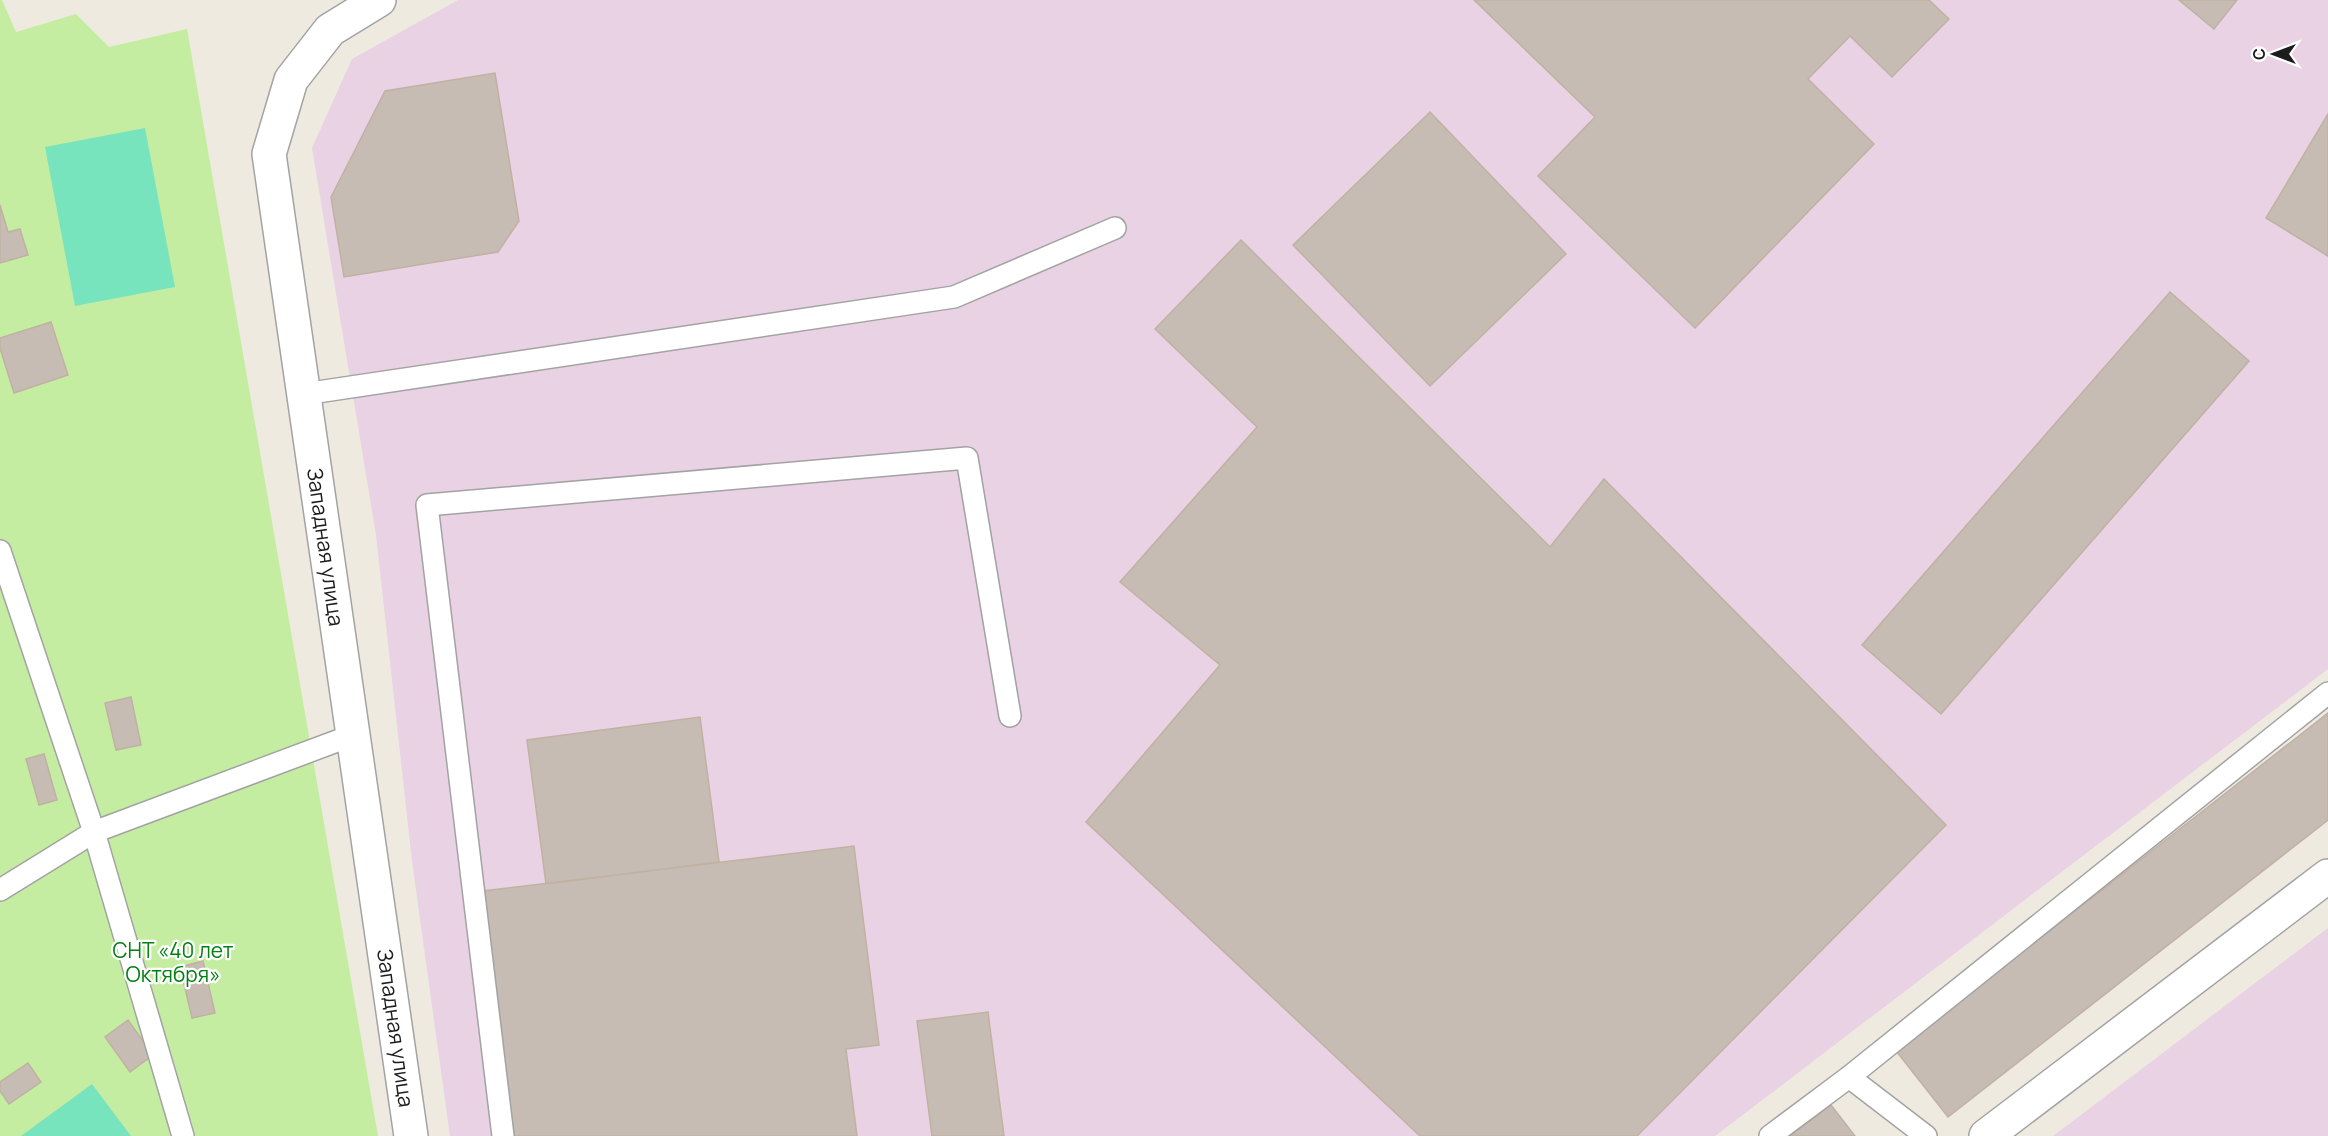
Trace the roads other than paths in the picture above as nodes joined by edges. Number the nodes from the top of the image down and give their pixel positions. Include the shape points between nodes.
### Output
1 (379, 0) edge
2 (1114, 228) dead end
3 (304, 394) junction
4 (0, 551) edge
5 (2328, 693) edge
6 (1010, 717) dead end
7 (353, 735) junction
8 (94, 832) junction
9 (2328, 876) edge
10 (0, 890) edge
11 (1849, 1077) junction
12 (183, 1136) edge
13 (411, 1136) edge
14 (503, 1136) edge
15 (1770, 1136) edge
16 (1926, 1136) edge
17 (1986, 1136) edge

1 - 3 street, Западная улица via 330,30 291,80 269,154
2 - 3 lane via 954,297
3 - 7 street, Западная улица
4 - 8 lane
5 - 11 lane
6 - 14 lane via 967,458 427,505
7 - 8 lane
7 - 13 street, Западная улица
8 - 10 lane
8 - 12 lane
9 - 17 street
11 - 15 lane
11 - 16 lane

